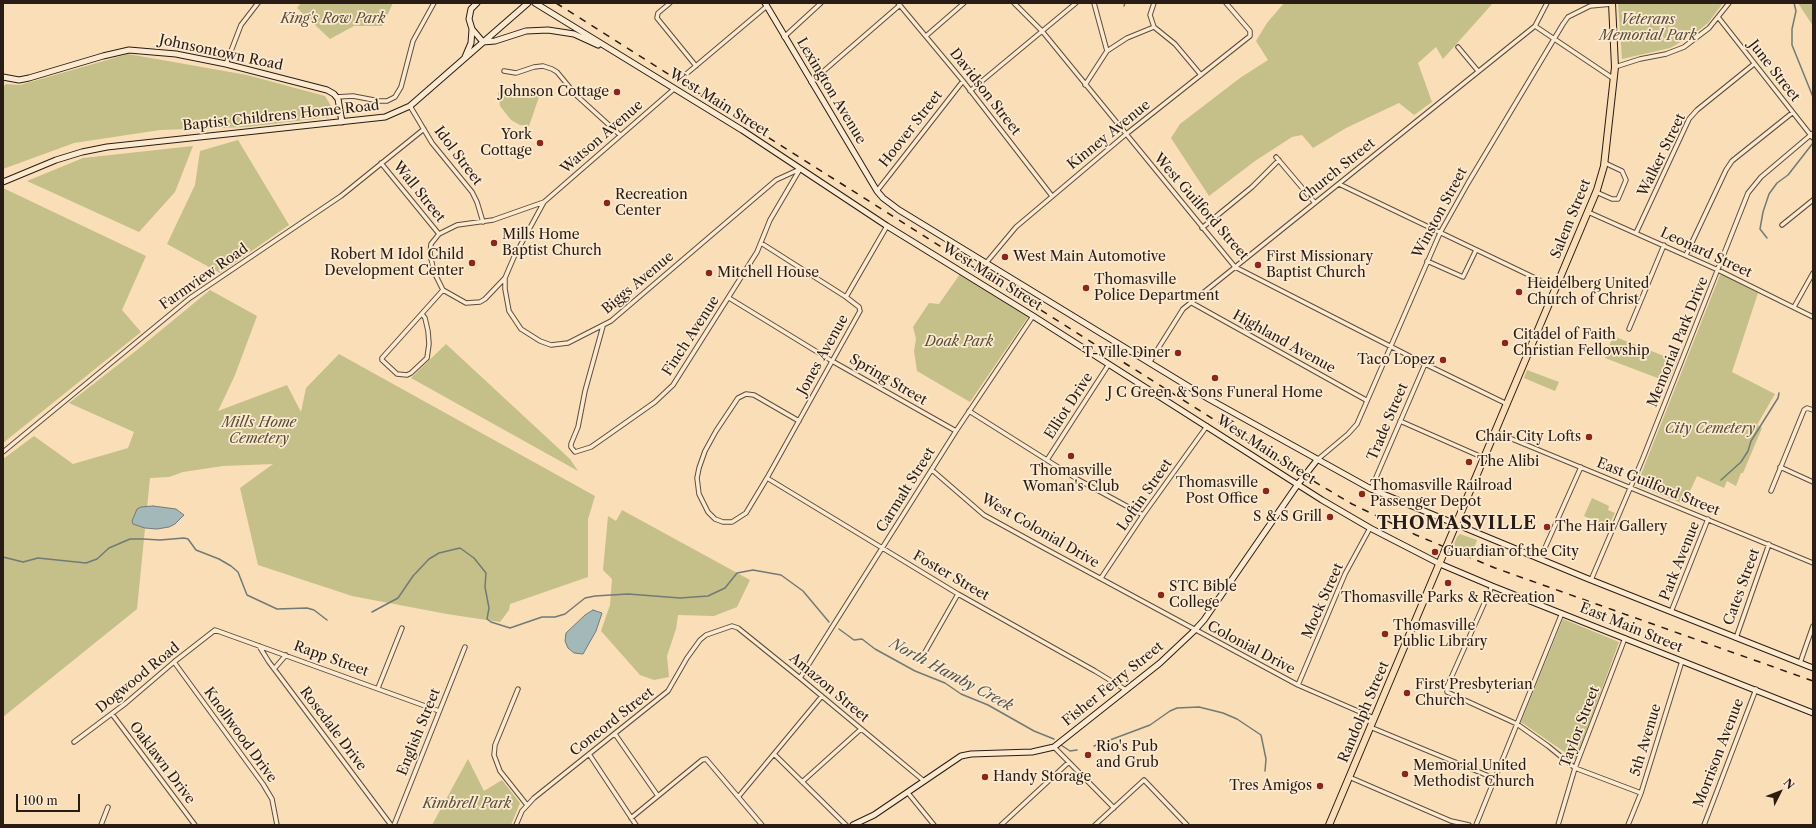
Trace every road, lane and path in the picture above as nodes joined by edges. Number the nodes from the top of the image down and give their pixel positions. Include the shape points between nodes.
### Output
1 (258, 3) edge
2 (434, 3) edge
3 (477, 3) edge
4 (528, 3) edge
5 (535, 3) edge
6 (670, 3) edge
7 (821, 3) edge
8 (964, 3) edge
9 (1014, 3) edge
10 (1076, 3) edge
11 (1094, 3) edge
12 (1154, 3) edge
13 (1226, 3) edge
14 (1547, 3) edge
15 (1612, 3) edge
16 (1729, 3) edge
17 (899, 4) edge
18 (766, 5) edge
19 (1590, 5) edge
20 (1718, 17) junction
21 (1535, 26) junction
22 (1154, 27) junction
23 (472, 29) junction
24 (1042, 31) junction
25 (926, 36) junction
26 (784, 37) junction
27 (1553, 38) junction
28 (483, 42) junction
29 (1458, 47) dead end
30 (1107, 51) junction
31 (464, 59) junction
32 (631, 62) junction
33 (226, 64) junction
34 (1754, 64) junction
35 (696, 66) junction
36 (1615, 67) junction
37 (504, 71) dead end
38 (1478, 71) junction
39 (685, 75) dead end
40 (1201, 76) junction
41 (3, 77) edge
42 (1614, 80) junction
43 (963, 81) junction
44 (811, 82) junction
45 (1085, 85) junction
46 (674, 89) junction
47 (970, 91) junction
48 (336, 97) junction
49 (410, 106) junction
50 (1792, 113) junction
51 (342, 122) junction
52 (424, 129) junction
53 (1125, 134) junction
54 (620, 135) junction
55 (1812, 135) edge
56 (1276, 157) dead end
57 (1279, 160) junction
58 (381, 163) junction
59 (1605, 163) junction
60 (800, 169) junction
61 (3, 182) edge
62 (1339, 184) junction
63 (877, 191) junction
64 (1596, 192) junction
65 (1052, 196) junction
66 (1813, 200) edge
67 (544, 202) junction
68 (1315, 203) junction
69 (1588, 212) junction
70 (483, 222) junction
71 (1782, 225) dead end
72 (887, 226) junction
73 (1202, 228) junction
74 (1440, 233) junction
75 (1636, 233) junction
76 (439, 234) junction
77 (761, 244) junction
78 (1664, 245) junction
79 (1476, 250) junction
80 (1686, 255) junction
81 (1427, 261) junction
82 (986, 263) junction
83 (1235, 267) junction
84 (1718, 270) junction
85 (1813, 272) edge
86 (505, 278) junction
87 (1556, 288) junction
88 (443, 290) junction
89 (846, 297) junction
90 (729, 298) junction
91 (1192, 303) junction
92 (1794, 307) junction
93 (422, 314) junction
94 (1033, 316) junction
95 (1813, 317) edge
96 (603, 326) junction
97 (1629, 329) dead end
98 (1390, 346) junction
99 (832, 361) junction
100 (1149, 363) junction
101 (1109, 364) junction
102 (1425, 364) junction
103 (1366, 400) junction
104 (1508, 404) junction
105 (1813, 410) edge
106 (969, 411) junction
107 (799, 421) junction
108 (1400, 421) junction
109 (1207, 426) junction
110 (956, 431) junction
111 (1495, 432) junction
112 (3, 452) edge
113 (1484, 458) junction
114 (1047, 460) junction
115 (1317, 460) junction
116 (1581, 467) junction
117 (1780, 467) junction
118 (932, 470) junction
119 (766, 478) junction
120 (1813, 482) edge
121 (1298, 484) junction
122 (1630, 488) junction
123 (1371, 489) junction
124 (1771, 491) dead end
125 (1143, 515) junction
126 (1708, 519) junction
127 (1456, 525) junction
128 (1370, 528) junction
129 (1769, 544) junction
130 (883, 549) junction
131 (1540, 559) junction
132 (1813, 562) edge
133 (1440, 564) junction
134 (1101, 578) junction
135 (1591, 580) junction
136 (1492, 586) junction
137 (958, 594) junction
138 (1671, 612) junction
139 (1562, 613) junction
140 (1813, 626) edge
141 (402, 628) dead end
142 (215, 630) joint
143 (1195, 630) junction
144 (715, 632) joint
145 (1625, 638) junction
146 (1736, 638) junction
147 (260, 646) junction
148 (465, 647) dead end
149 (925, 652) dead end
150 (286, 655) junction
151 (1682, 661) junction
152 (174, 662) junction
153 (1800, 663) junction
154 (1813, 668) edge
155 (274, 669) junction
156 (800, 678) junction
157 (1298, 685) junction
158 (378, 688) junction
159 (518, 689) dead end
160 (1756, 689) junction
161 (1126, 690) junction
162 (822, 696) junction
163 (439, 711) junction
164 (1813, 713) edge
165 (112, 714) junction
166 (1374, 718) junction
167 (1517, 724) junction
168 (1370, 727) junction
169 (861, 729) junction
170 (614, 734) junction
171 (74, 742) dead end
172 (1054, 747) junction
173 (589, 754) junction
174 (774, 754) junction
175 (1069, 762) junction
176 (1576, 768) junction
177 (1349, 777) junction
178 (1496, 779) junction
179 (802, 782) junction
180 (924, 782) junction
181 (908, 793) junction
182 (1641, 793) junction
183 (658, 796) junction
184 (739, 796) junction
185 (526, 805) junction
186 (108, 807) dead end
187 (1114, 808) junction
188 (631, 818) junction
189 (101, 825) edge
190 (196, 825) edge
191 (277, 825) edge
192 (392, 825) edge
193 (516, 825) edge
194 (636, 825) edge
195 (762, 825) edge
196 (846, 825) edge
197 (852, 825) edge
198 (934, 825) edge
199 (1001, 825) edge
200 (1095, 825) edge
201 (1187, 825) edge
202 (1329, 825) edge
203 (1468, 825) edge
204 (1476, 825) edge
205 (1558, 825) edge
206 (1628, 825) edge
207 (1704, 825) edge

1 - 33 street via 241,25
2 - 48 street via 412,41 401,87 395,97 379,102 353,96
3 - 23 street via 469,14
4 - 28 street, Baptist Childrens Home Road
5 - 32 street, West Main Street
6 - 35 street via 656,16
7 - 26 street
8 - 25 street
9 - 24 street, West Guilford Street
10 - 24 street
11 - 30 street
12 - 22 street via 1150,15
13 - 40 street, Kinney Avenue via 1250,31 1250,36
14 - 21 street, Church Street
15 - 19 street, Winston Street
15 - 36 main road, Salem Street
16 - 20 street
17 - 25 street, Davidson Street
17 - 44 street
18 - 26 street, Lexington Avenue
18 - 35 street
19 - 27 street, Winston Street via 1568,17
20 - 34 street, June Street
20 - 36 street via 1696,38 1676,51
21 - 27 street
21 - 38 street, Church Street
22 - 30 street via 1127,38
22 - 40 street via 1175,44
23 - 28 street
23 - 31 street via 471,43
24 - 45 street, West Guilford Street
24 - 47 street
25 - 43 street, Davidson Street
26 - 44 street, Lexington Avenue
27 - 42 street
27 - 74 street, Winston Street
28 - 31 street, Baptist Childrens Home Road
28 - 32 street via 495,41 526,31 560,31 589,40
29 - 38 street
30 - 45 street
31 - 49 street, Baptist Childrens Home Road
32 - 46 street, West Main Street
33 - 41 street, Johnsontown Road via 176,54 129,50 29,78 19,80
33 - 48 street, Johnsontown Road via 320,88
34 - 50 street, June Street
34 - 75 street, Walker Street via 1689,119
35 - 39 street
36 - 42 main road, Salem Street
37 - 54 street via 516,73 543,66 552,69
38 - 62 street, Church Street
40 - 53 street, Kinney Avenue
42 - 59 main road, Salem Street
43 - 47 street, Davidson Street
43 - 63 street, Hoover Street
44 - 63 street, Lexington Avenue
45 - 53 street, West Guilford Street
46 - 54 street, Watson Avenue
46 - 60 street, West Main Street
47 - 65 street, Davidson Street
48 - 51 street
49 - 51 street, Baptist Childrens Home Road via 385,117
49 - 52 street, Idol Street
50 - 55 street, June Street
50 - 80 street via 1732,161
51 - 61 street, Baptist Childrens Home Road via 107,147 56,160
52 - 58 street, Farmview Road
52 - 70 street, Idol Street via 432,143 472,192
53 - 65 street, Kinney Avenue
53 - 73 street, West Guilford Street
54 - 67 street, Watson Avenue
55 - 84 street, Memorial Park Drive via 1752,186
56 - 57 street
57 - 68 street
57 - 73 street via 1252,187
58 - 76 street, Wall Street
58 - 112 street, Farmview Road via 341,196 190,298
59 - 64 main road, Salem Street
59 - 64 street via 1622,171 1626,180 1618,199
60 - 72 street, West Main Street
60 - 77 street, Finch Avenue via 770,220
60 - 96 street, Biggs Avenue via 776,180
62 - 68 street, Church Street
62 - 74 street
63 - 82 street, West Main Street via 900,210
64 - 69 main road, Salem Street
65 - 82 street, Kinney Avenue via 1016,227
66 - 71 street
67 - 70 street
67 - 86 street
68 - 83 street, Church Street
69 - 75 street, Leonard Street
69 - 87 main road, Salem Street
70 - 76 street via 458,225
72 - 89 street, Jones Avenue
72 - 94 street, West Main Street
73 - 83 street, West Guilford Street
74 - 79 street
74 - 81 street, Winston Street
75 - 78 street, Leonard Street
76 - 88 street via 431,244 430,254 434,272
77 - 89 street
77 - 90 street, Finch Avenue
78 - 80 street, Leonard Street
78 - 97 street
79 - 81 street via 1463,277
79 - 87 street
80 - 84 street, Leonard Street
81 - 98 street, Winston Street
82 - 100 street, West Main Street
83 - 91 street, Church Street
83 - 98 street, West Guilford Street
84 - 92 street, Leonard Street
84 - 122 street, Memorial Park Drive
85 - 92 street
86 - 88 street via 485,299 473,303 460,300
86 - 96 street, Biggs Avenue via 507,301 514,321 521,329 540,341 560,345
87 - 104 main road, Salem Street
88 - 93 street
89 - 99 street, Jones Avenue via 859,307 860,311
90 - 96 street, Finch Avenue via 673,385 655,402 591,446 575,452 571,447
90 - 99 street, Spring Street
91 - 100 street, Church Street via 1179,314
91 - 103 street, Highland Avenue
92 - 95 street, Leonard Street
93 - 93 street via 382,358 397,374 411,373 427,358 428,331
94 - 101 street, West Main Street
94 - 106 street, Carmalt Street
98 - 102 street, West Guilford Street
98 - 103 street, Winston Street
99 - 107 street, Jones Avenue
99 - 110 street, Spring Street
100 - 115 street, West Main Street
101 - 109 street, West Main Street
101 - 114 street, Elliot Drive
102 - 104 street, West Guilford Street
102 - 108 street, Trade Street
103 - 115 street, Winston Street via 1353,429
104 - 111 main road, Salem Street
105 - 117 street via 1804,410
106 - 110 street, Carmalt Street
106 - 114 street
107 - 119 street, Jones Avenue
107 - 119 street, Jones Avenue via 754,395 746,394 738,398 705,452 697,478 699,494 708,512 715,519 732,522 746,513
108 - 113 street
108 - 123 street, Trade Street
109 - 121 street, West Main Street
109 - 125 street, Loftin Street
110 - 118 street, Carmalt Street
111 - 113 main road, Salem Street
111 - 116 street, East Guilford Street
113 - 127 main road, Salem Street
114 - 125 street
115 - 121 street, Fisher Ferry Street
115 - 123 street, West Main Street
116 - 122 street, East Guilford Street
116 - 131 street
117 - 120 street
117 - 124 street
118 - 130 street, Carmalt Street
118 - 134 street, West Colonial Drive via 984,515
119 - 130 street, Foster Street
121 - 128 street, West Main Street
121 - 143 street, Fisher Ferry Street
122 - 126 street, East Guilford Street
122 - 135 street, Memorial Park Drive
123 - 127 street, West Main Street
125 - 134 street, Loftin Street
126 - 129 street, East Guilford Street
126 - 138 street, Park Avenue
127 - 131 street
127 - 133 main road, Salem Street
128 - 133 street, West Main Street
128 - 157 street, Mock Street via 1345,574
129 - 132 street, East Guilford Street
129 - 146 street, Cates Street
130 - 137 street, Foster Street
130 - 156 street, Carmalt Street
131 - 135 street
133 - 136 street, East Main Street
133 - 166 main road, Randolph Street
134 - 143 street, Colonial Drive
135 - 138 street
136 - 139 street, East Main Street
136 - 167 street via 1447,692
137 - 149 street
137 - 161 street, Foster Street
138 - 146 street
139 - 145 street, East Main Street
139 - 167 street
140 - 153 street
141 - 158 street
142 - 147 street, Rapp Street
142 - 152 street, Dogwood Road
143 - 157 street, Colonial Drive
143 - 161 street, Fisher Ferry Street
144 - 156 street, Amazon Street via 732,626 738,628
144 - 170 street, Concord Street via 700,640 668,692
145 - 151 street, East Main Street
145 - 176 street, Taylor Street
146 - 153 street
147 - 150 street, Rapp Street
147 - 155 street, Rosedale Drive
148 - 163 street, English Street
150 - 155 street
150 - 158 street, Rapp Street
151 - 160 street, East Main Street
151 - 182 street, 5th Avenue
152 - 165 street, Dogwood Road
152 - 191 street, Knollwood Drive via 263,784 272,799
153 - 154 street
155 - 192 street, Rosedale Drive
156 - 162 street, Amazon Street
157 - 166 street, Colonial Drive
158 - 163 street, Rapp Street
159 - 185 street via 495,745 494,755 500,771
160 - 164 street, East Main Street
160 - 207 street, Morrison Avenue
161 - 172 street, Fisher Ferry Street
162 - 169 street, Amazon Street
162 - 174 street
163 - 192 street, English Street
165 - 171 street, Dogwood Road
165 - 190 street, Oaklawn Drive
166 - 168 main road, Randolph Street
167 - 176 street
167 - 178 street
168 - 177 main road, Randolph Street
168 - 178 street
169 - 179 street
169 - 180 street, Amazon Street
170 - 173 street, Concord Street
170 - 183 street
172 - 175 street
172 - 180 street, Fisher Ferry Street via 1032,752 966,754
173 - 185 street, Concord Street
173 - 188 street
174 - 179 street
174 - 184 street
175 - 187 street
175 - 199 street
176 - 182 street
176 - 205 street, Taylor Street
177 - 202 main road, Randolph Street
177 - 203 street via 1451,821
178 - 204 street
179 - 196 street
180 - 181 street, Fisher Ferry Street
181 - 197 street, Fisher Ferry Street via 874,815
181 - 198 street
182 - 206 street, 5th Avenue
183 - 184 street via 706,759
183 - 188 street
184 - 195 street
185 - 193 street, Concord Street
186 - 189 street
187 - 200 street
187 - 201 street via 1144,780
188 - 194 street

